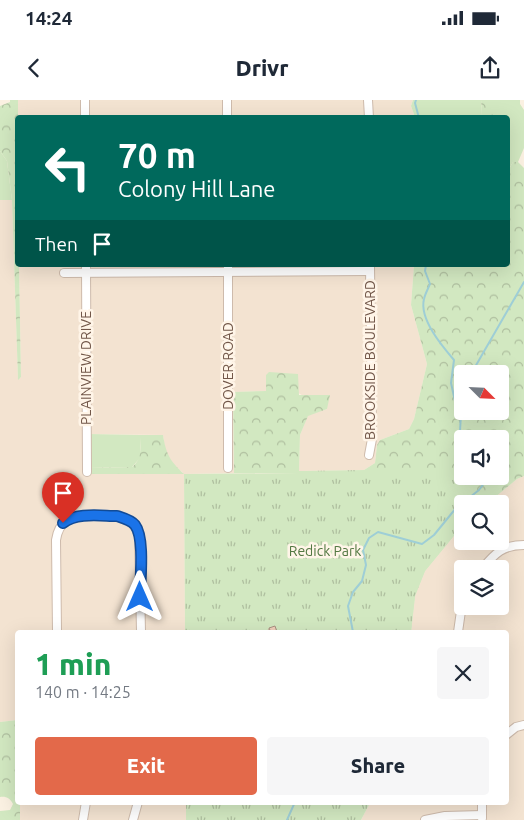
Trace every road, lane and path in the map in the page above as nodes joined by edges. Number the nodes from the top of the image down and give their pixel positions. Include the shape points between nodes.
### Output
1 (85, 100) edge
2 (227, 100) edge
3 (368, 100) edge
4 (85, 115) edge
5 (227, 115) edge
6 (369, 115) edge
7 (86, 267) edge
8 (228, 268) edge
9 (370, 268) edge
10 (64, 274) dead end
11 (86, 274) junction
12 (369, 456) dead end
13 (228, 468) dead end
14 (87, 472) dead end
15 (524, 545) edge
16 (489, 560) edge
17 (460, 615) edge
18 (57, 630) edge
19 (141, 630) edge
20 (458, 630) edge
21 (524, 725) edge
22 (509, 733) edge
23 (86, 805) edge
24 (137, 805) edge
25 (482, 805) edge
26 (482, 818) edge
27 (83, 820) edge
28 (133, 820) edge
29 (426, 820) edge

1 - 4 street
2 - 5 street
3 - 6 street
7 - 11 street, PLAINVIEW DRIVE
8 - 9 street
8 - 11 street
8 - 13 street, DOVER ROAD
9 - 12 street, BROOKSIDE BOULEVARD via 372,439
10 - 11 street
11 - 14 street, PLAINVIEW DRIVE
15 - 16 street via 501,550
17 - 20 street
18 - 19 street via 58,531 70,518 117,516 134,525 138,531
21 - 22 street
23 - 27 street
24 - 28 street
25 - 26 street
26 - 29 street via 445,816

